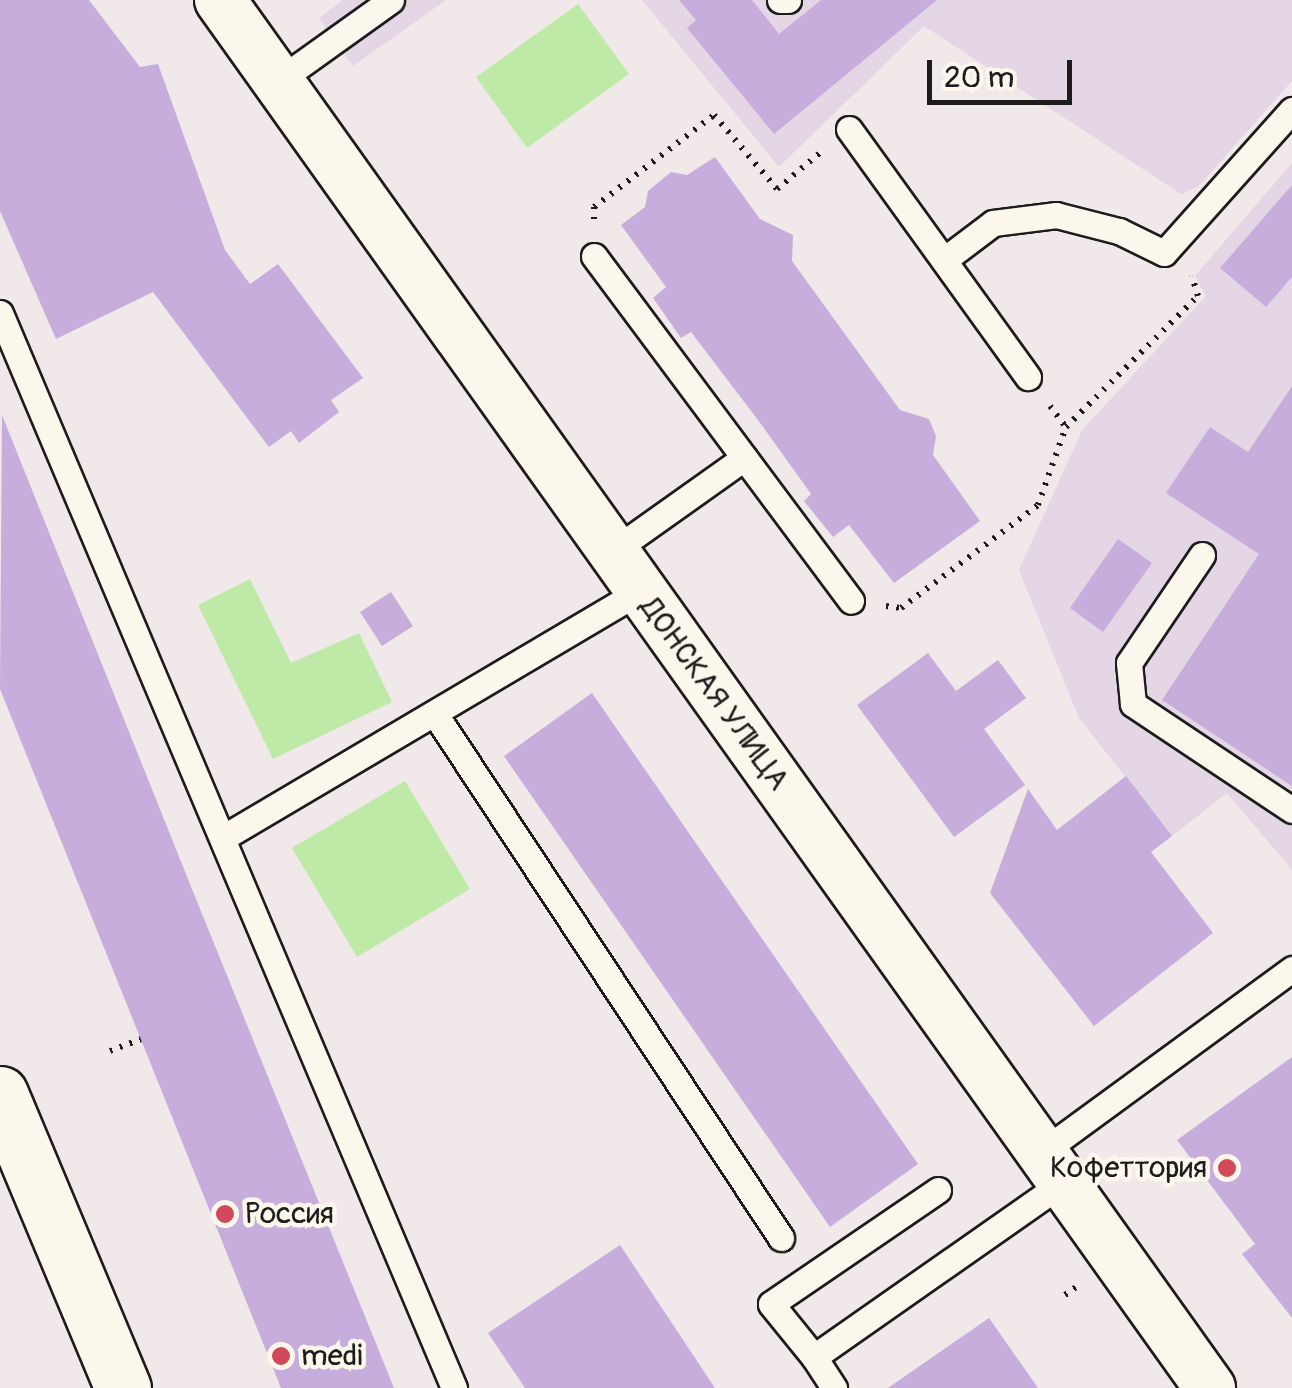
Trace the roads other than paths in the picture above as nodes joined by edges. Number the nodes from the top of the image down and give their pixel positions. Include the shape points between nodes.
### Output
1 (220, 0) edge
2 (391, 0) edge
3 (780, 0) edge
4 (788, 0) edge
5 (278, 81) junction
6 (1292, 110) edge
7 (849, 129) road end
8 (594, 256) road end
9 (944, 260) junction
10 (0, 313) edge
11 (1028, 377) dead end
12 (744, 458) junction
13 (612, 551) junction
14 (1202, 555) dead end
15 (640, 591) junction
16 (850, 601) road end
17 (435, 714) junction
18 (1292, 810) edge
19 (226, 836) junction
20 (1292, 969) edge
21 (0, 1094) edge
22 (1053, 1167) junction
23 (938, 1190) dead end
24 (781, 1238) dead end
25 (814, 1357) junction
26 (123, 1388) edge
27 (454, 1388) edge
28 (834, 1388) edge
29 (1210, 1388) edge

1 - 5 street, ДОНСКАЯ УЛИЦА
2 - 5 lane
3 - 4 lane
5 - 13 street, ДОНСКАЯ УЛИЦА
6 - 9 lane via 1164,253 1119,231 1056,214 993,223
7 - 9 lane
8 - 12 lane
9 - 11 lane
10 - 19 lane
12 - 13 lane
12 - 16 lane
13 - 15 street, ДОНСКАЯ УЛИЦА
14 - 18 lane via 1129,662 1134,704
15 - 17 lane
15 - 22 street, ДОНСКАЯ УЛИЦА
17 - 19 lane
17 - 24 lane
19 - 27 lane
20 - 22 lane
21 - 26 main road
22 - 25 lane
22 - 29 street, ДОНСКАЯ УЛИЦА
23 - 25 lane via 770,1304
25 - 28 lane

